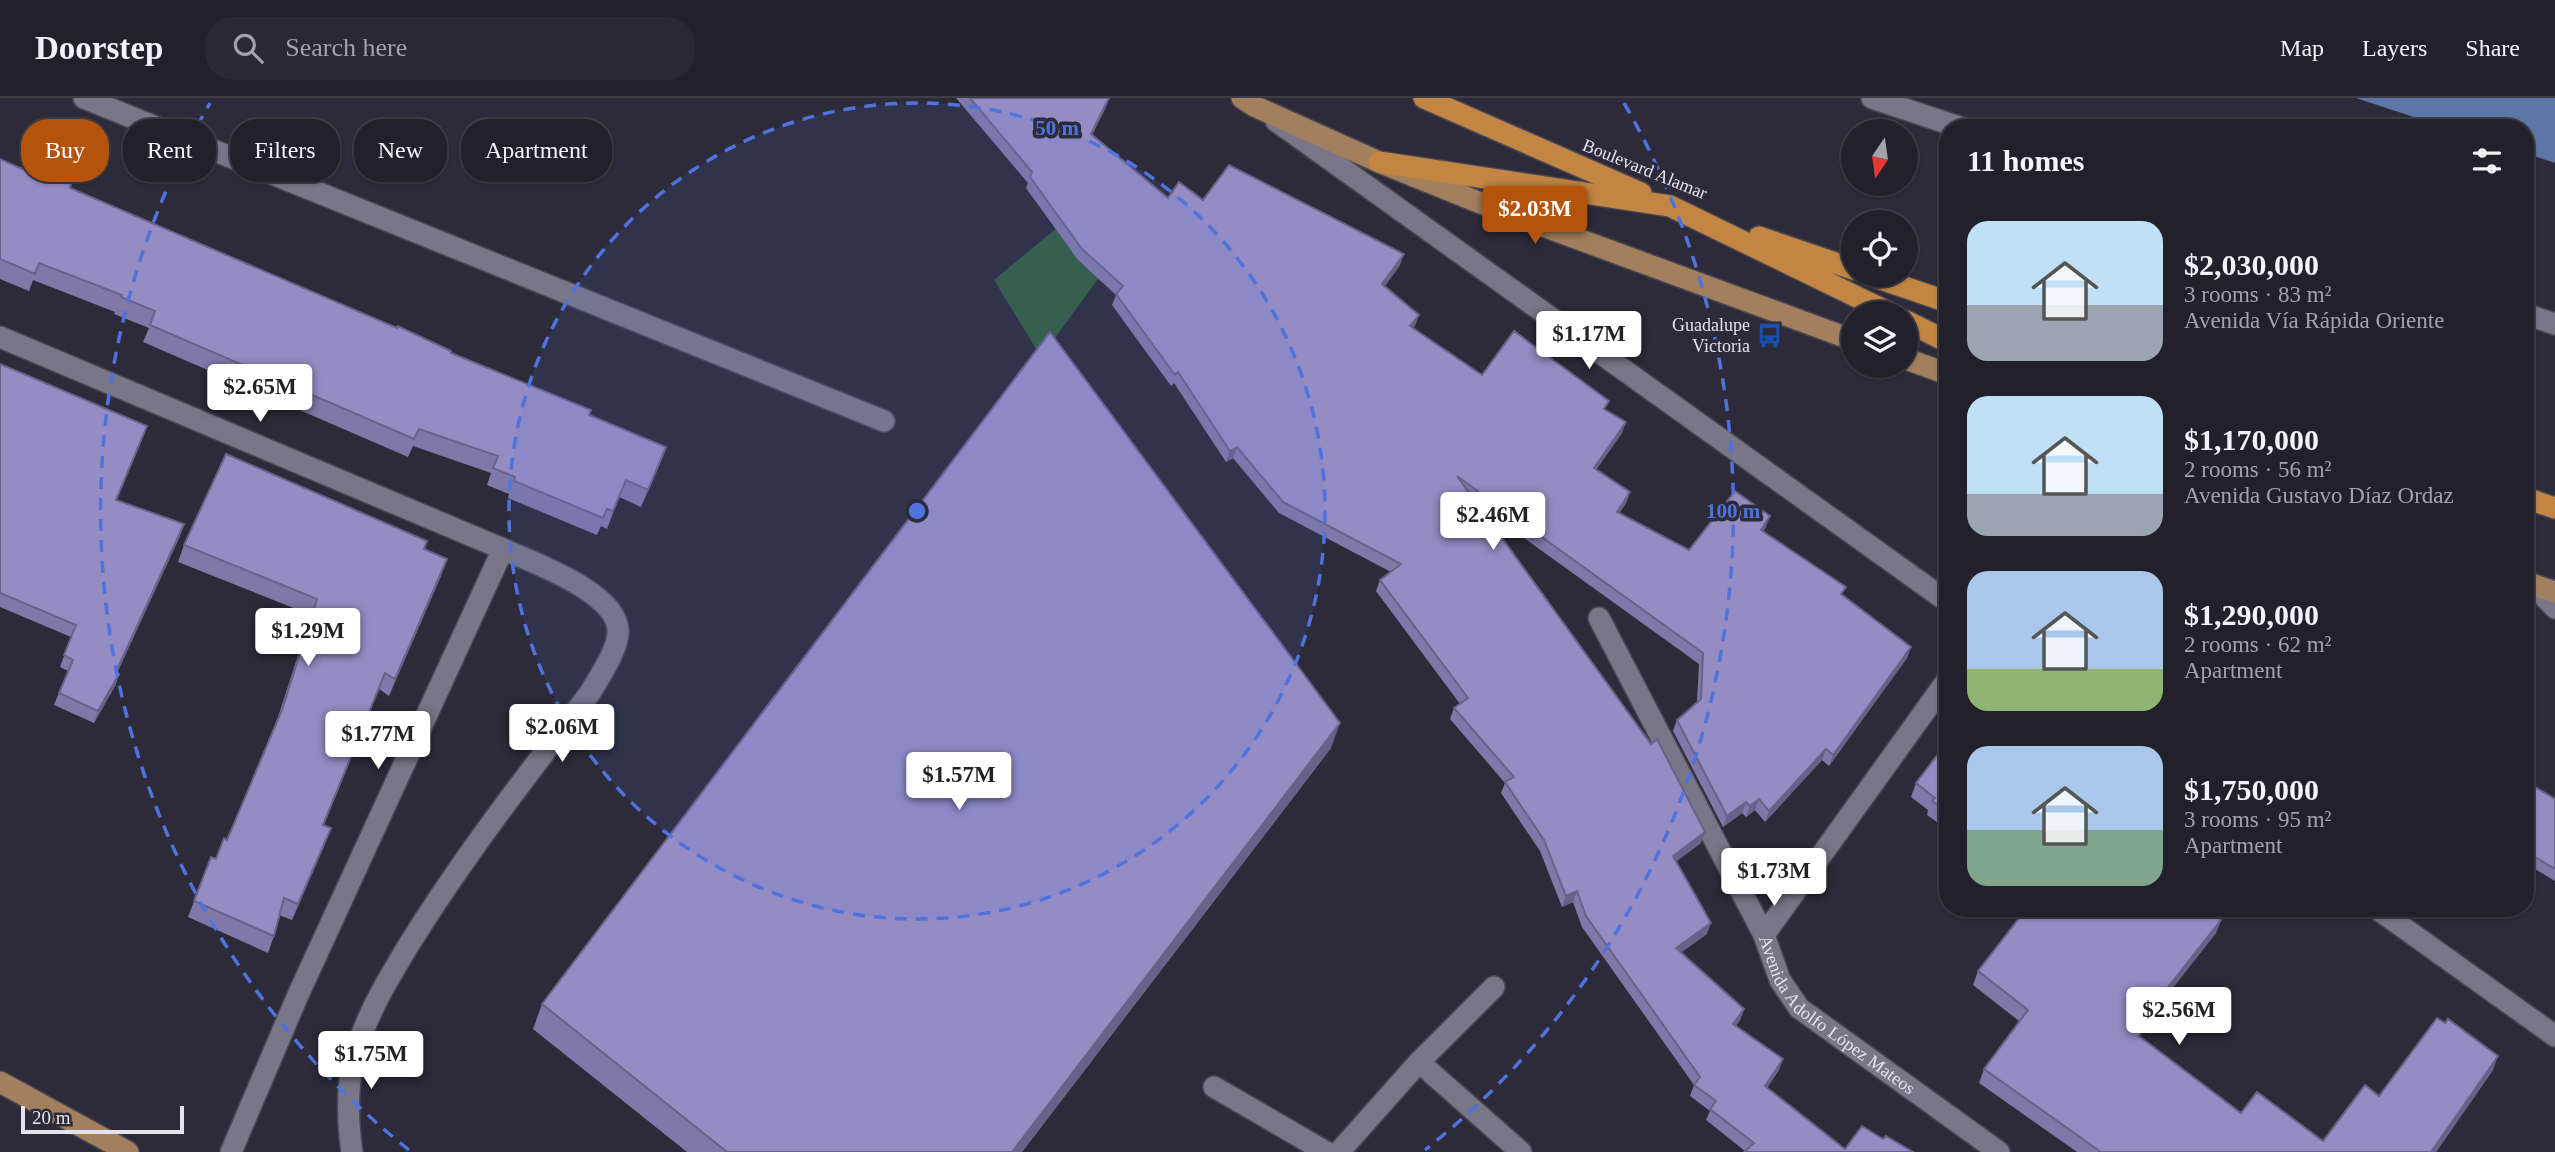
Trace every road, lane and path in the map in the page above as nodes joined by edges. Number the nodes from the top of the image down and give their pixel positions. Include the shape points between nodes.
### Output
1 (84, 98) edge
2 (1424, 98) edge
3 (1872, 98) edge
4 (1248, 102) edge
5 (1939, 120) edge
6 (1379, 162) junction
7 (1670, 205) junction
8 (1841, 265) edge
9 (1904, 287) edge
10 (1939, 299) edge
11 (1866, 301) edge
12 (2534, 317) edge
13 (2555, 324) edge
14 (1918, 327) edge
15 (1841, 336) edge
16 (0, 337) edge
17 (1939, 338) edge
18 (1918, 363) edge
19 (1939, 371) edge
20 (884, 421) dead end
21 (2534, 501) edge
22 (2555, 508) edge
23 (503, 549) junction
24 (2534, 586) edge
25 (2534, 589) edge
26 (2555, 592) edge
27 (1939, 596) edge
28 (2555, 608) edge
29 (1599, 618) dead end
30 (1939, 692) edge
31 (2389, 917) edge
32 (1764, 935) junction
33 (1494, 987) dead end
34 (2555, 1036) edge
35 (1419, 1062) junction
36 (0, 1082) edge
37 (1214, 1087) dead end
38 (128, 1152) edge
39 (231, 1152) edge
40 (352, 1152) edge
41 (1326, 1152) edge
42 (1339, 1152) edge
43 (1521, 1152) edge
44 (1999, 1152) edge

1 - 20 street
2 - 7 highway, Boulevard Alamar
3 - 5 street
4 - 6 main road
4 - 27 street
6 - 7 highway
6 - 15 main road
7 - 8 highway, Boulevard Alamar
7 - 11 highway
9 - 10 highway
12 - 13 street
14 - 17 highway
16 - 23 street
18 - 19 main road
21 - 22 highway
23 - 39 street
23 - 40 street via 597,598 613,612 618,631 610,658 590,694 442,891 387,980 364,1028 352,1069
24 - 26 main road
25 - 28 street
29 - 32 street, Avenida Adolfo López Mateos
30 - 32 street
31 - 34 street
32 - 44 street, Avenida Adolfo López Mateos via 1780,979 1799,1008
33 - 35 street
35 - 42 street
35 - 43 street
36 - 38 main road
37 - 41 street

